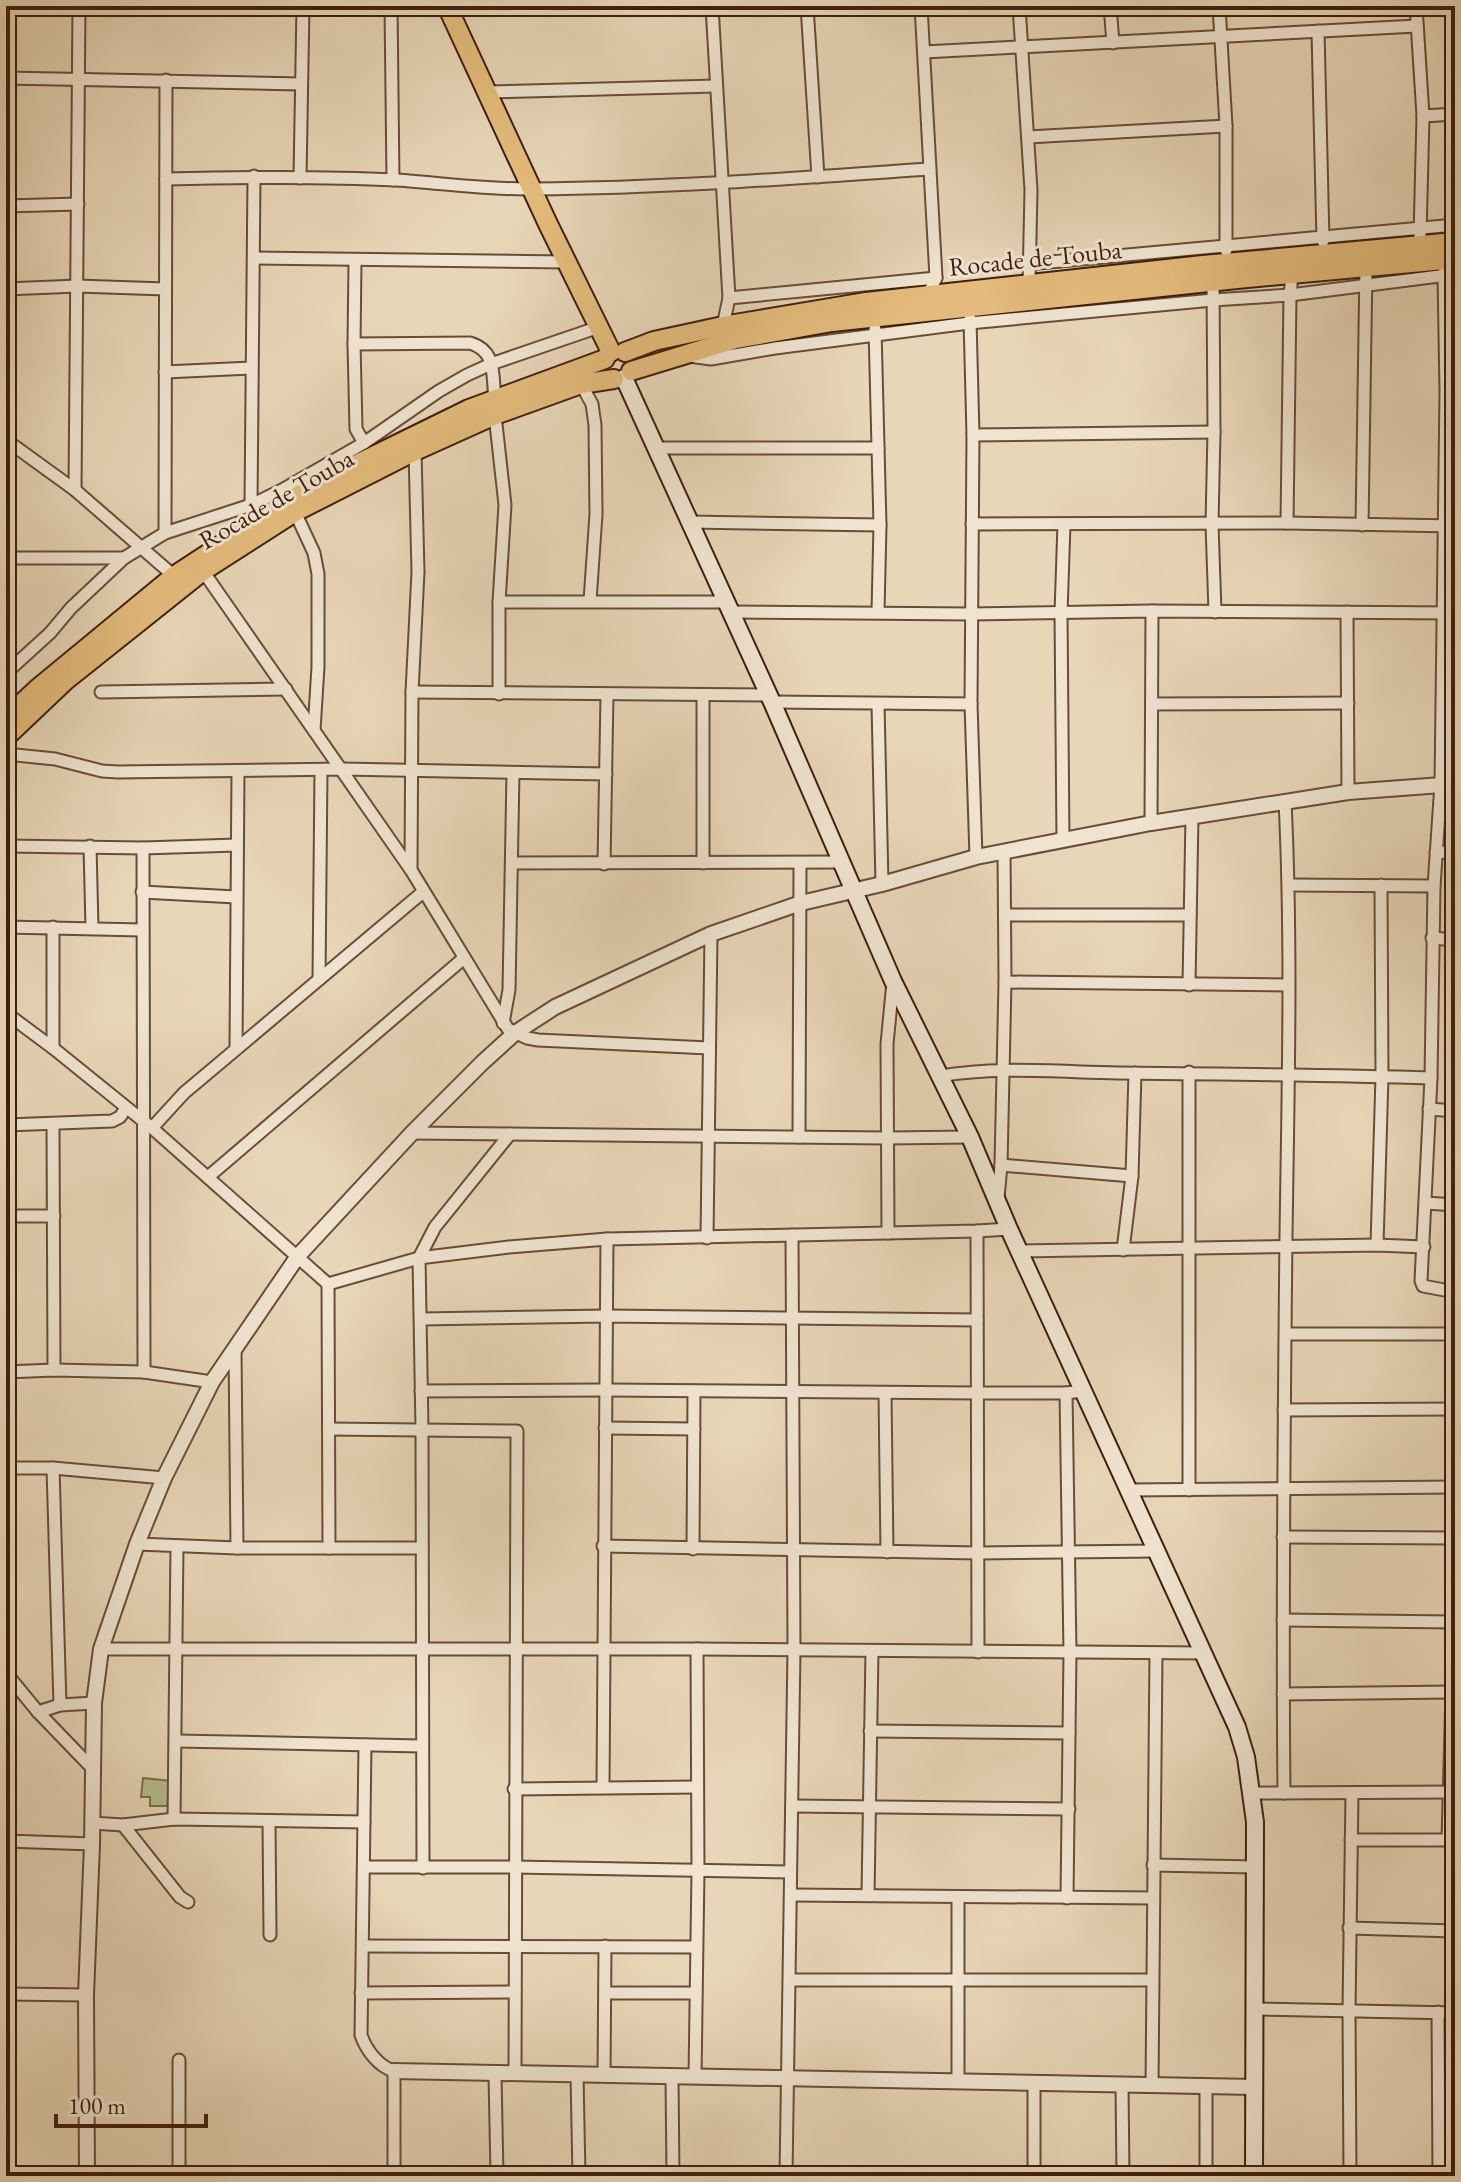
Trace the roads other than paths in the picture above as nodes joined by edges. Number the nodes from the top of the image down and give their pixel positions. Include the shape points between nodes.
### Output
1 (79, 6) edge
2 (303, 6) edge
3 (391, 6) edge
4 (447, 6) edge
5 (712, 6) edge
6 (807, 6) edge
7 (921, 6) edge
8 (1019, 6) edge
9 (1110, 6) edge
10 (1219, 6) edge
11 (1416, 6) edge
12 (1417, 26) junction
13 (1318, 31) junction
14 (1220, 36) junction
15 (1113, 43) junction
16 (1022, 48) junction
17 (924, 52) junction
18 (6, 78) edge
19 (78, 79) junction
20 (166, 80) junction
21 (300, 84) junction
22 (716, 86) junction
23 (487, 92) junction
24 (1455, 114) edge
25 (1423, 116) junction
26 (1226, 126) junction
27 (1028, 137) junction
28 (929, 169) junction
29 (254, 176) junction
30 (818, 177) junction
31 (300, 178) junction
32 (166, 179) junction
33 (393, 180) junction
34 (721, 183) junction
35 (532, 189) junction
36 (78, 204) junction
37 (6, 206) edge
38 (1455, 225) edge
39 (1420, 237) junction
40 (1455, 242) edge
41 (1324, 245) junction
42 (1226, 254) junction
43 (255, 258) junction
44 (355, 261) junction
45 (566, 262) junction
46 (1028, 264) junction
47 (1366, 267) junction
48 (1450, 267) edge
49 (1292, 275) junction
50 (936, 278) junction
51 (1029, 285) junction
52 (77, 286) junction
53 (1365, 286) junction
54 (6, 289) edge
55 (165, 289) junction
56 (1213, 291) junction
57 (928, 295) junction
58 (1290, 295) junction
59 (729, 298) junction
60 (970, 315) junction
61 (723, 326) junction
62 (875, 326) junction
63 (599, 327) junction
64 (354, 344) junction
65 (614, 355) junction
66 (491, 364) junction
67 (251, 368) junction
68 (165, 372) junction
69 (623, 376) junction
70 (581, 384) junction
71 (1450, 391) edge
72 (495, 407) junction
73 (1214, 432) junction
74 (973, 435) junction
75 (6, 440) edge
76 (364, 443) junction
77 (654, 448) junction
78 (878, 448) junction
79 (415, 451) junction
80 (1450, 465) edge
81 (75, 490) junction
82 (288, 501) junction
83 (251, 505) junction
84 (690, 522) junction
85 (1287, 523) junction
86 (972, 524) junction
87 (1064, 524) junction
88 (1212, 524) junction
89 (880, 525) junction
90 (1362, 525) junction
91 (1449, 526) edge
92 (165, 533) junction
93 (141, 547) junction
94 (6, 558) edge
95 (124, 558) junction
96 (203, 571) junction
97 (174, 576) junction
98 (590, 601) junction
99 (499, 602) junction
100 (728, 607) junction
101 (1152, 611) junction
102 (878, 612) junction
103 (1215, 612) junction
104 (1347, 612) junction
105 (1061, 613) junction
106 (1449, 613) edge
107 (971, 614) junction
108 (6, 673) edge
109 (286, 689) junction
110 (101, 692) dead end
111 (412, 692) junction
112 (499, 694) junction
113 (607, 695) junction
114 (703, 695) junction
115 (770, 698) junction
116 (1348, 703) junction
117 (878, 704) junction
118 (971, 704) junction
119 (1152, 704) junction
120 (6, 718) edge
121 (314, 730) junction
122 (6, 737) edge
123 (6, 754) edge
124 (342, 769) junction
125 (321, 770) junction
126 (238, 771) junction
127 (412, 771) junction
128 (513, 773) junction
129 (606, 774) junction
130 (1448, 784) edge
131 (1348, 792) junction
132 (1285, 801) junction
133 (1192, 816) junction
134 (1151, 823) junction
135 (1063, 840) junction
136 (237, 845) junction
137 (6, 846) edge
138 (90, 846) junction
139 (143, 848) junction
140 (1004, 852) junction
141 (1436, 852) junction
142 (1455, 853) edge
143 (976, 857) junction
144 (840, 862) junction
145 (513, 863) junction
146 (703, 863) junction
147 (800, 863) junction
148 (604, 864) junction
149 (411, 870) junction
150 (882, 884) junction
151 (1289, 885) junction
152 (1381, 885) junction
153 (1434, 886) junction
154 (853, 891) junction
155 (142, 892) junction
156 (423, 892) junction
157 (236, 897) junction
158 (801, 903) junction
159 (1006, 915) junction
160 (1190, 915) junction
161 (6, 927) edge
162 (53, 927) junction
163 (92, 928) junction
164 (142, 930) junction
165 (711, 934) junction
166 (1432, 938) junction
167 (1455, 940) edge
168 (464, 958) junction
169 (319, 979) junction
170 (893, 981) junction
171 (1005, 982) junction
172 (1189, 985) junction
173 (1288, 985) junction
174 (6, 1013) edge
175 (12, 1022) edge
176 (503, 1023) junction
177 (515, 1033) junction
178 (53, 1048) junction
179 (236, 1048) junction
180 (709, 1048) junction
181 (1001, 1072) junction
182 (1189, 1072) junction
183 (1135, 1073) junction
184 (1288, 1075) junction
185 (940, 1076) junction
186 (1382, 1077) junction
187 (1431, 1078) junction
188 (126, 1108) junction
189 (1429, 1109) junction
190 (1455, 1111) edge
191 (53, 1124) junction
192 (148, 1124) junction
193 (6, 1125) edge
194 (412, 1133) junction
195 (510, 1134) junction
196 (708, 1135) junction
197 (799, 1137) junction
198 (970, 1137) junction
199 (887, 1138) junction
200 (1001, 1165) junction
201 (1132, 1176) junction
202 (208, 1177) junction
203 (997, 1202) junction
204 (1426, 1203) junction
205 (1455, 1205) edge
206 (6, 1216) edge
207 (54, 1216) junction
208 (1009, 1229) junction
209 (977, 1231) junction
210 (888, 1233) junction
211 (792, 1235) junction
212 (707, 1238) junction
213 (607, 1239) junction
214 (1377, 1245) junction
215 (1286, 1247) junction
216 (1424, 1247) junction
217 (1190, 1249) junction
218 (1123, 1250) junction
219 (1020, 1251) junction
220 (298, 1256) junction
221 (419, 1258) junction
222 (328, 1284) junction
223 (1455, 1292) edge
224 (607, 1316) junction
225 (421, 1319) junction
226 (792, 1319) junction
227 (977, 1320) junction
228 (1286, 1334) junction
229 (1455, 1334) edge
230 (235, 1349) junction
231 (54, 1370) junction
232 (6, 1372) edge
233 (144, 1372) junction
234 (212, 1382) junction
235 (1455, 1385) edge
236 (606, 1390) junction
237 (421, 1391) junction
238 (694, 1391) junction
239 (792, 1392) junction
240 (1075, 1392) junction
241 (885, 1393) junction
242 (978, 1393) junction
243 (1454, 1409) edge
244 (1284, 1410) junction
245 (605, 1428) junction
246 (329, 1429) junction
247 (422, 1429) junction
248 (694, 1429) junction
249 (6, 1468) edge
250 (53, 1468) junction
251 (164, 1478) junction
252 (1454, 1487) edge
253 (1130, 1490) junction
254 (1189, 1490) junction
255 (1283, 1490) junction
256 (1283, 1537) junction
257 (1453, 1538) junction
258 (137, 1544) junction
259 (177, 1546) junction
260 (603, 1546) junction
261 (237, 1548) junction
262 (329, 1548) junction
263 (422, 1548) junction
264 (693, 1549) junction
265 (793, 1550) junction
266 (1157, 1551) junction
267 (887, 1552) junction
268 (1068, 1552) junction
269 (978, 1553) junction
270 (1454, 1585) edge
271 (1283, 1620) junction
272 (1453, 1622) junction
273 (101, 1649) junction
274 (177, 1649) junction
275 (603, 1649) junction
276 (697, 1649) junction
277 (422, 1650) junction
278 (515, 1650) junction
279 (794, 1650) junction
280 (872, 1651) junction
281 (978, 1652) junction
282 (1070, 1652) junction
283 (1156, 1653) junction
284 (1204, 1653) junction
285 (6, 1673) edge
286 (1452, 1692) junction
287 (1283, 1694) junction
288 (94, 1703) junction
289 (60, 1705) junction
290 (38, 1712) junction
291 (870, 1731) junction
292 (1069, 1733) junction
293 (177, 1741) junction
294 (365, 1745) junction
295 (421, 1746) junction
296 (93, 1769) junction
297 (603, 1787) junction
298 (697, 1787) junction
299 (514, 1789) junction
300 (1452, 1792) edge
301 (1252, 1793) junction
302 (1284, 1793) junction
303 (1352, 1793) junction
304 (792, 1806) junction
305 (870, 1807) junction
306 (1069, 1809) junction
307 (174, 1819) junction
308 (269, 1821) junction
309 (364, 1822) junction
310 (92, 1823) junction
311 (123, 1825) junction
312 (1351, 1840) junction
313 (1452, 1840) edge
314 (6, 1841) edge
315 (92, 1844) junction
316 (1153, 1865) junction
317 (364, 1867) junction
318 (514, 1867) junction
319 (1255, 1867) junction
320 (423, 1868) junction
321 (698, 1870) junction
322 (790, 1872) junction
323 (791, 1895) junction
324 (868, 1895) junction
325 (958, 1898) junction
326 (1067, 1898) junction
327 (1153, 1898) junction
328 (188, 1902) dead end
329 (1349, 1928) junction
330 (1455, 1931) edge
331 (270, 1935) dead end
332 (363, 1946) junction
333 (516, 1946) junction
334 (605, 1946) junction
335 (696, 1947) junction
336 (790, 1980) junction
337 (958, 1980) junction
338 (1152, 1980) junction
339 (515, 1992) junction
340 (361, 1993) junction
341 (606, 1993) junction
342 (695, 1993) junction
343 (6, 1994) edge
344 (86, 1995) junction
345 (1255, 2009) junction
346 (1349, 2010) junction
347 (1438, 2012) junction
348 (1455, 2013) edge
349 (179, 2060) dead end
350 (394, 2071) junction
351 (515, 2074) junction
352 (495, 2075) junction
353 (577, 2075) junction
354 (604, 2075) junction
355 (672, 2077) junction
356 (695, 2077) junction
357 (788, 2080) junction
358 (958, 2082) junction
359 (1034, 2083) junction
360 (1122, 2086) junction
361 (1152, 2086) junction
362 (1206, 2086) junction
363 (1255, 2087) junction
364 (1440, 2137) junction
365 (1455, 2138) edge
366 (33, 2176) edge
367 (87, 2176) edge
368 (179, 2176) edge
369 (394, 2176) edge
370 (497, 2176) edge
371 (579, 2176) edge
372 (673, 2176) edge
373 (786, 2176) edge
374 (1034, 2176) edge
375 (1123, 2176) edge
376 (1206, 2176) edge
377 (1254, 2176) edge
378 (1350, 2176) edge
379 (1439, 2176) edge

1 - 19 street
2 - 21 street
3 - 33 street
4 - 23 main road
5 - 22 street
6 - 30 street
7 - 17 street
8 - 16 street
9 - 15 street
10 - 14 street
11 - 12 street
12 - 13 street
12 - 25 street
13 - 14 street
13 - 41 street
14 - 15 street
14 - 26 street
15 - 16 street
16 - 17 street
16 - 27 street
17 - 28 street
18 - 19 street
19 - 20 street
19 - 36 street
20 - 21 street
20 - 32 street
21 - 31 street
22 - 23 street
22 - 34 street
23 - 35 main road
24 - 25 street
25 - 39 street
26 - 27 street
26 - 42 street
27 - 46 street
28 - 30 street
28 - 50 street
29 - 31 street
29 - 32 street
29 - 43 street
30 - 34 street
31 - 33 street
32 - 55 street
33 - 35 street
34 - 35 street
34 - 59 street
35 - 45 main road
36 - 37 street
36 - 52 street
38 - 39 street
39 - 40 main road, Rocade de Touba
39 - 41 main road, Rocade de Touba
41 - 42 main road, Rocade de Touba
42 - 46 street
42 - 51 main road, Rocade de Touba
43 - 44 street
43 - 67 street
44 - 45 street
44 - 64 street
45 - 63 main road
46 - 51 street
47 - 48 main road, Rocade de Touba
47 - 49 main road, Rocade de Touba
47 - 53 street
48 - 53 street
48 - 71 street
49 - 56 main road, Rocade de Touba
49 - 58 street
50 - 57 street
50 - 59 street
51 - 57 main road, Rocade de Touba
52 - 54 street
52 - 55 street
52 - 81 street
53 - 58 street
53 - 90 street
55 - 68 street
56 - 58 street
56 - 60 main road, Rocade de Touba via 1042,301
56 - 73 street
57 - 61 main road, Rocade de Touba
58 - 85 street
59 - 61 street
60 - 62 main road, Rocade de Touba
60 - 74 street
61 - 65 main road, Rocade de Touba
62 - 69 main road, Rocade de Touba via 832,322 736,339
62 - 78 street
63 - 65 main road
63 - 66 street
64 - 66 street via 470,343 486,350
64 - 76 street via 356,429
65 - 69 main road via 632,360
65 - 69 main road via 604,364 606,373
65 - 72 main road, Rocade de Touba
66 - 72 street
66 - 76 street via 454,381
67 - 68 street
67 - 83 street
68 - 92 street
69 - 70 main road, Rocade de Touba
69 - 77 main road
70 - 72 main road, Rocade de Touba
70 - 98 street via 595,425
71 - 80 street
72 - 79 main road, Rocade de Touba
72 - 82 main road, Rocade de Touba via 429,428
72 - 99 street via 505,505
73 - 74 street
73 - 88 street
74 - 86 street
75 - 81 street
76 - 82 street
77 - 78 street
77 - 84 main road
78 - 89 street
79 - 82 main road, Rocade de Touba
79 - 111 street via 418,572
80 - 91 street
81 - 93 street
82 - 83 street
82 - 96 main road, Rocade de Touba
82 - 97 main road, Rocade de Touba
82 - 121 street via 314,553 318,574
83 - 92 street
84 - 89 street
84 - 100 main road
85 - 88 street
85 - 90 street
86 - 87 street
86 - 107 street
87 - 88 street
87 - 105 street
88 - 103 street
89 - 102 street
90 - 91 street
91 - 106 street
92 - 93 street
93 - 95 street
93 - 97 street
94 - 95 street
95 - 108 street
96 - 109 street
96 - 122 main road, Rocade de Touba via 65,681
97 - 120 main road, Rocade de Touba
98 - 99 street
98 - 100 street
99 - 112 street
100 - 102 street
100 - 115 main road
101 - 103 street
101 - 105 street
101 - 119 street
102 - 107 street
103 - 104 street
104 - 106 street
104 - 116 street
105 - 107 street
105 - 135 street
106 - 130 street
107 - 118 street
109 - 110 street
109 - 121 street
111 - 112 street
111 - 127 street
112 - 113 street
113 - 114 street
113 - 129 street
114 - 115 street
114 - 146 street
115 - 117 street
115 - 144 main road
116 - 119 street
116 - 131 street
117 - 118 street
117 - 150 street
118 - 143 street
119 - 134 street
121 - 124 street
123 - 126 street via 102,771
124 - 125 street
124 - 127 street
124 - 149 street
125 - 126 street
125 - 169 street
126 - 136 street
127 - 128 street
127 - 149 street
128 - 129 street
128 - 145 street
129 - 148 street
130 - 131 street
130 - 141 street
131 - 132 street
132 - 133 street
132 - 151 street
133 - 134 street
133 - 160 street
134 - 135 street
135 - 140 street
136 - 139 street
136 - 157 street
137 - 138 street
138 - 139 street
138 - 163 street
139 - 155 street
140 - 143 street
140 - 159 street
141 - 142 street
141 - 153 street
143 - 150 street
144 - 147 street
144 - 154 main road
145 - 148 street
145 - 176 street
146 - 147 street
146 - 148 street
147 - 158 street
149 - 156 street
150 - 154 street
151 - 152 street
151 - 173 street
152 - 153 street
152 - 186 street
153 - 166 street
154 - 158 street
154 - 170 main road
155 - 157 street
155 - 164 street
156 - 168 street
156 - 169 street
157 - 179 street
158 - 165 street
158 - 197 street
159 - 160 street
159 - 171 street
160 - 172 street
161 - 162 street
162 - 163 street
162 - 178 street
163 - 164 street
164 - 192 street
165 - 177 street via 571,998
165 - 180 street
166 - 167 street
166 - 187 street
168 - 176 street
168 - 202 street
169 - 179 street
170 - 185 main road
170 - 199 street
171 - 172 street
171 - 181 street
172 - 173 street
173 - 184 street
174 - 175 street
175 - 178 street
176 - 177 street
177 - 180 street via 538,1040
177 - 194 street
178 - 188 street
179 - 192 street
180 - 196 street
181 - 183 street
181 - 185 street
181 - 200 street
182 - 183 street
182 - 184 street
182 - 217 street
183 - 201 street
184 - 186 street
184 - 215 street
185 - 198 main road
186 - 187 street
186 - 214 street
187 - 189 street
188 - 191 street via 112,1121
188 - 192 street
189 - 190 street
189 - 204 street
191 - 193 street
191 - 207 street
192 - 202 street
192 - 233 street
194 - 195 street
194 - 220 street
195 - 196 street
195 - 221 street via 435,1227
196 - 197 street
196 - 212 street
197 - 199 street
198 - 199 street
198 - 203 main road
199 - 210 street
200 - 201 street
200 - 203 street
201 - 218 street
202 - 220 street
203 - 208 main road
204 - 205 street
204 - 216 street
206 - 207 street
207 - 231 street
208 - 209 street
208 - 219 main road
209 - 210 street
209 - 227 street
210 - 211 street
211 - 212 street
211 - 226 street
212 - 213 street
213 - 221 street
213 - 224 street
214 - 215 street
214 - 216 street
215 - 217 street
215 - 228 street
216 - 223 street via 1423,1286
217 - 218 street
217 - 254 street
218 - 219 street
219 - 240 main road
220 - 222 street
220 - 230 street
221 - 222 street
221 - 225 street
222 - 246 street
224 - 225 street
224 - 226 street
224 - 236 street
225 - 237 street
226 - 227 street
226 - 239 street
227 - 242 street
228 - 229 street
228 - 244 street
230 - 234 street
230 - 261 street
231 - 232 street
231 - 233 street
233 - 234 street
234 - 251 street
235 - 243 street
236 - 237 street
236 - 238 street
236 - 245 street
237 - 247 street
238 - 239 street
238 - 248 street
239 - 241 street
239 - 265 street
240 - 242 street
240 - 253 main road
240 - 268 street
241 - 242 street
241 - 267 street
242 - 269 street
243 - 244 street
243 - 252 street
244 - 255 street
245 - 248 street
245 - 260 street
246 - 247 street
246 - 262 street
247 - 263 street
247 - 278 street via 517,1431
248 - 264 street
249 - 250 street
250 - 251 street
250 - 289 street
251 - 258 street
252 - 255 street
252 - 257 street
253 - 254 street
253 - 266 main road
254 - 255 street
255 - 256 street
256 - 257 street
256 - 271 street
257 - 270 street
258 - 259 street
258 - 273 street
259 - 261 street
259 - 274 street
260 - 264 street
260 - 275 street
261 - 262 street
262 - 263 street
263 - 277 street
264 - 265 street
265 - 267 street
265 - 279 street
266 - 268 street
266 - 284 main road
267 - 269 street
268 - 269 street
268 - 282 street
269 - 281 street
270 - 272 street
271 - 272 street
271 - 287 street
272 - 286 street
273 - 274 street
273 - 288 street
274 - 277 street
274 - 293 street
275 - 276 street
275 - 278 street
275 - 297 street
276 - 279 street
276 - 298 street
277 - 278 street
277 - 295 street
278 - 299 street
279 - 280 street
279 - 304 street
280 - 281 street
280 - 291 street
281 - 282 street
282 - 283 street
282 - 292 street
283 - 284 street
283 - 316 street
284 - 301 main road via 1237,1727
285 - 290 street
286 - 287 street
286 - 300 street
287 - 302 street
288 - 289 street
288 - 296 street
289 - 290 street
290 - 296 street
291 - 292 street
291 - 305 street
292 - 306 street
293 - 294 street
293 - 307 street
294 - 295 street
294 - 309 street
295 - 320 street
296 - 310 street
297 - 298 street
297 - 299 street
298 - 321 street
299 - 318 street
300 - 303 street
300 - 313 street
301 - 302 street
301 - 319 main road
302 - 303 street
303 - 312 street
304 - 305 street
304 - 322 street
305 - 306 street
305 - 324 street
306 - 326 street
307 - 308 street
307 - 311 street
308 - 309 street
308 - 331 street
309 - 317 street
310 - 311 street
310 - 315 street
311 - 328 street
312 - 313 street
312 - 329 street
314 - 315 street
315 - 344 street
316 - 319 street
316 - 327 street
317 - 320 street
317 - 332 street
318 - 320 street
318 - 321 street
318 - 333 street
319 - 345 main road
321 - 322 street
321 - 335 street
322 - 323 street
323 - 324 street
323 - 336 street
324 - 325 street
325 - 326 street
325 - 337 street
326 - 327 street
327 - 338 street
329 - 330 street
329 - 346 street
332 - 333 street
332 - 340 street
333 - 334 street
333 - 339 street
334 - 335 street
334 - 341 street
335 - 342 street
336 - 337 street
336 - 357 street
337 - 338 street
337 - 358 street
338 - 361 street
339 - 340 street
339 - 351 street
340 - 350 street via 363,2042 383,2067
341 - 342 street
341 - 354 street
342 - 356 street
343 - 344 street
344 - 367 street
345 - 346 street
345 - 363 main road
346 - 347 street
346 - 378 street
347 - 348 street
347 - 364 street
349 - 368 street
350 - 352 street
350 - 369 street
351 - 352 street
351 - 353 street
352 - 370 street
353 - 354 street
353 - 371 street
354 - 355 street
355 - 356 street
355 - 372 street
356 - 357 street
357 - 358 street
357 - 373 street
358 - 359 street
359 - 360 street
359 - 374 street
360 - 361 street
360 - 375 street
361 - 362 street
362 - 363 street
362 - 376 street
363 - 377 main road
364 - 365 street
364 - 379 street
366 - 367 street

